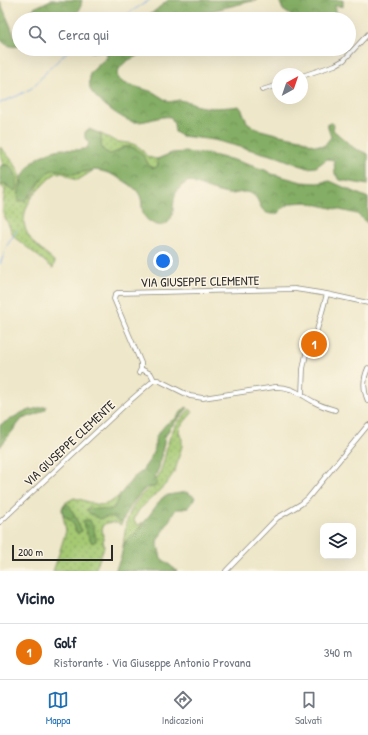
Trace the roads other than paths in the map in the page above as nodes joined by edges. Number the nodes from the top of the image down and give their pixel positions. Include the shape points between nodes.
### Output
1 (368, 34) edge
2 (356, 47) edge
3 (348, 56) edge
4 (308, 74) edge
5 (272, 86) edge
6 (262, 90) dead end
7 (327, 294) junction
8 (368, 303) edge
9 (368, 368) edge
10 (367, 374) edge
11 (154, 380) junction
12 (302, 394) junction
13 (368, 401) edge
14 (335, 410) dead end
15 (368, 425) edge
16 (0, 522) edge
17 (226, 571) edge

1 - 2 street
3 - 4 street via 335,65
5 - 6 street
7 - 8 street, VIA GIUSEPPE CLEMENTE
7 - 11 street, VIA GIUSEPPE CLEMENTE via 295,289 116,294 114,299 141,363 140,371 151,374
7 - 12 street via 317,330 306,354
9 - 10 street
10 - 13 street via 364,386
11 - 12 street via 196,398 275,387 289,388
11 - 16 street, VIA GIUSEPPE CLEMENTE
12 - 14 street via 313,402
15 - 17 street via 308,498 277,518

